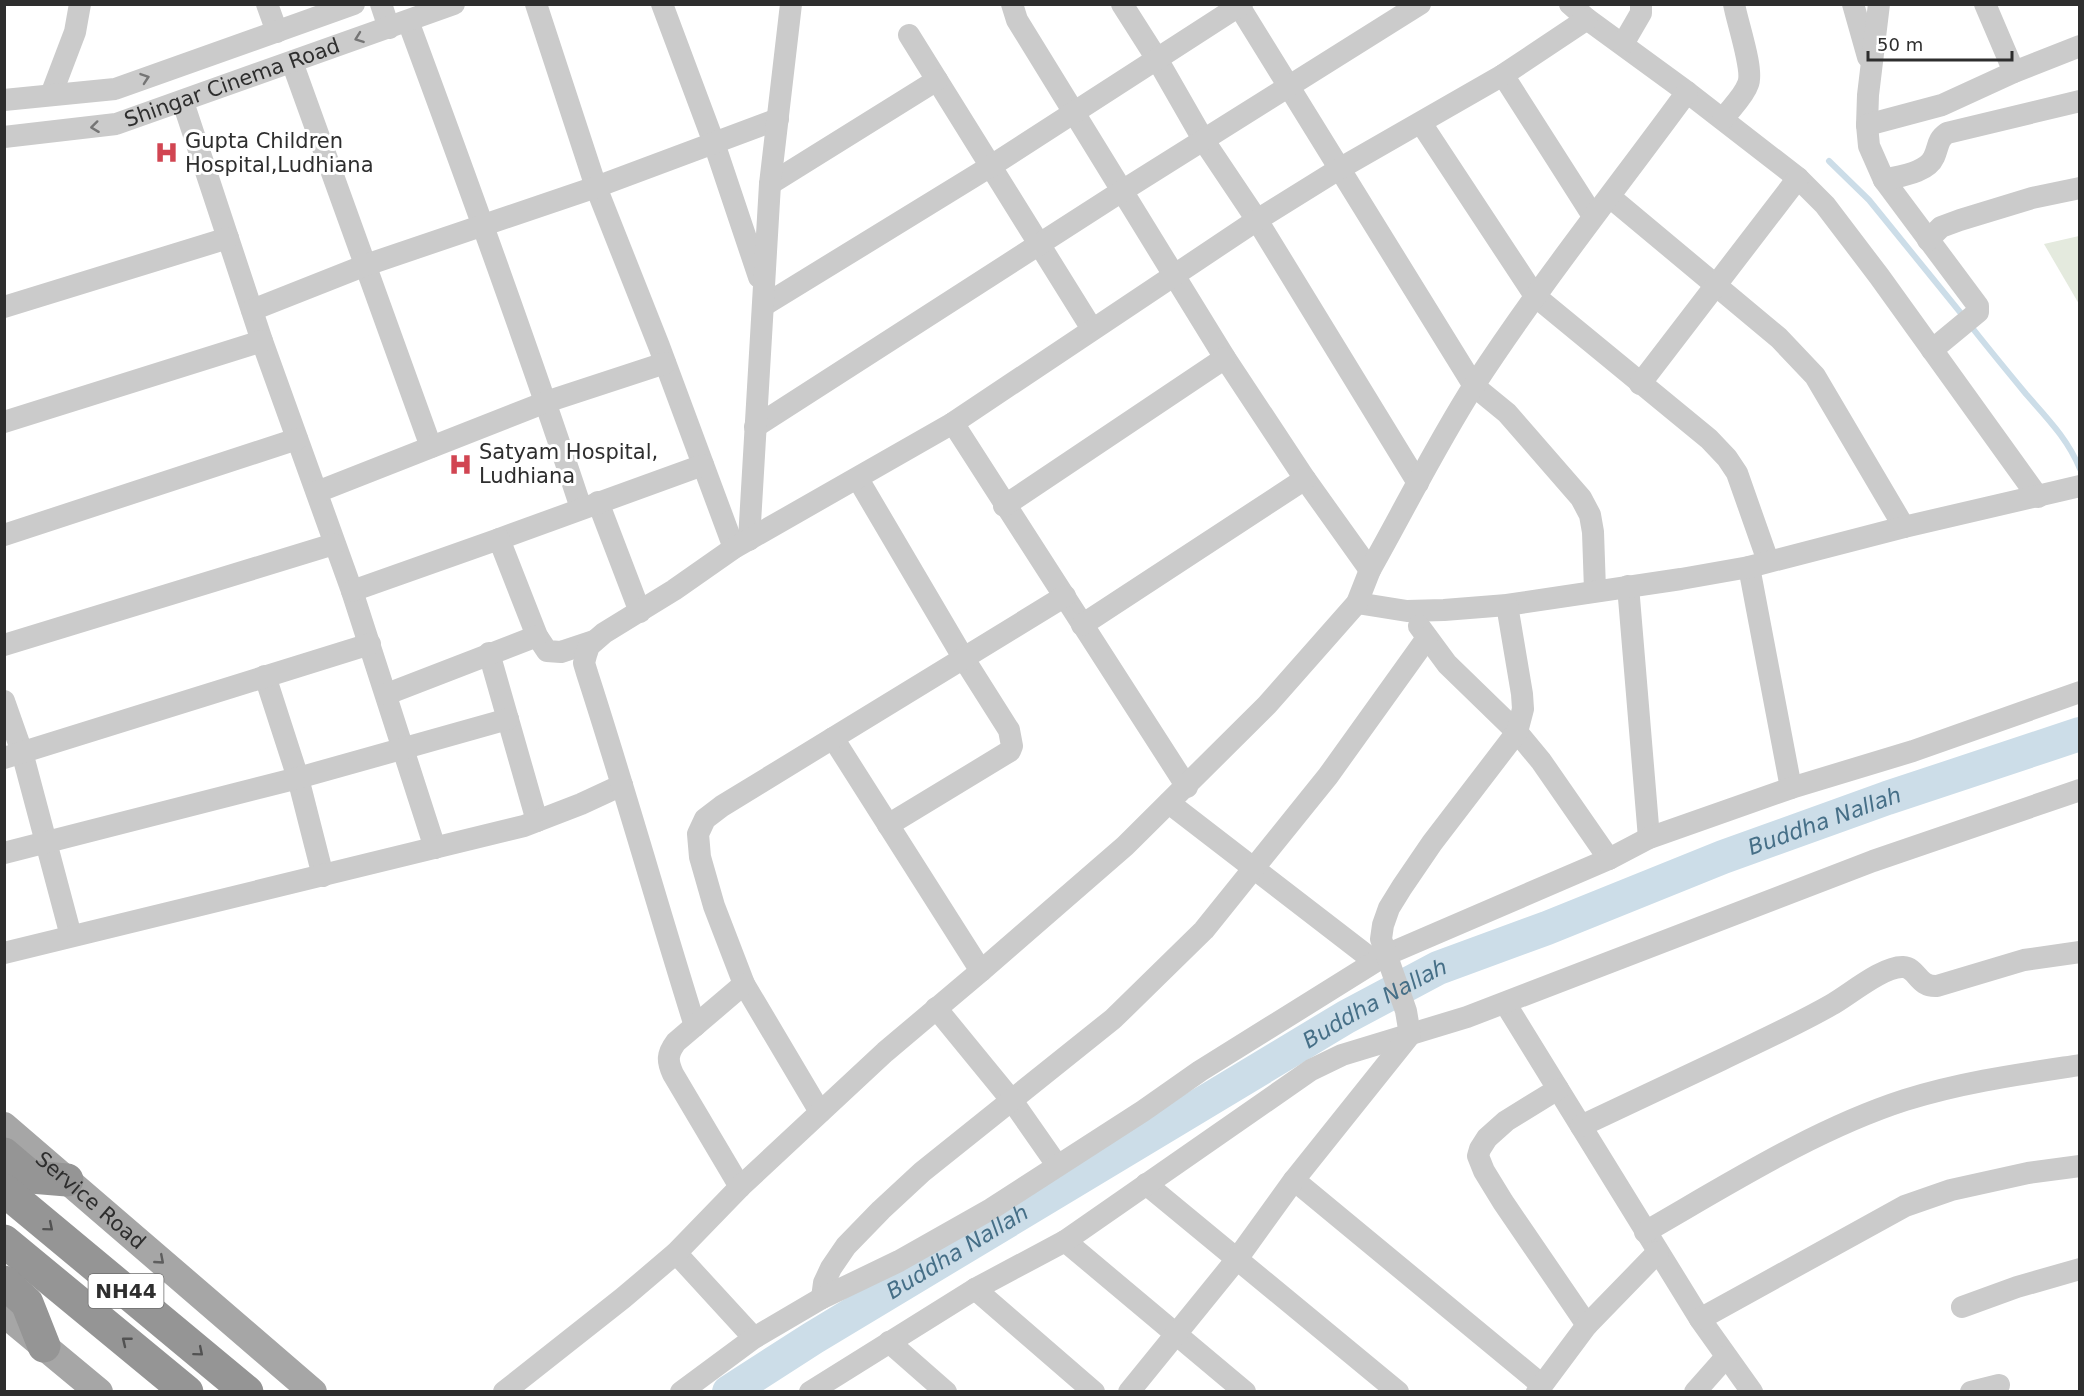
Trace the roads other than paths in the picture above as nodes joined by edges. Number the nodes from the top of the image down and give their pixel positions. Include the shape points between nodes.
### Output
1 (80, 4) edge
2 (267, 4) edge
3 (354, 4) edge
4 (381, 4) edge
5 (454, 4) edge
6 (536, 4) edge
7 (662, 4) edge
8 (791, 4) edge
9 (1012, 4) edge
10 (1122, 4) edge
11 (1420, 4) edge
12 (1734, 4) edge
13 (1853, 4) edge
14 (1879, 4) edge
15 (1985, 4) edge
16 (1240, 5) edge
17 (1579, 12) edge
18 (1634, 23) edge
19 (398, 24) junction
20 (277, 32) junction
21 (909, 35) dead end
22 (2079, 46) edge
23 (1157, 59) junction
24 (292, 62) junction
25 (1871, 67) junction
26 (2013, 72) junction
27 (1503, 75) junction
28 (937, 80) junction
29 (1288, 88) junction
30 (1687, 92) junction
31 (51, 95) junction
32 (4, 100) edge
33 (2079, 101) edge
34 (183, 102) junction
35 (1735, 102) junction
36 (1073, 112) junction
37 (778, 119) junction
38 (1420, 123) junction
39 (1867, 125) junction
40 (8, 139) edge
41 (1204, 141) junction
42 (714, 143) junction
43 (991, 166) junction
44 (1339, 169) junction
45 (1798, 178) junction
46 (1884, 180) junction
47 (770, 184) junction
48 (596, 187) junction
49 (2079, 188) edge
50 (1122, 191) junction
51 (1610, 197) junction
52 (1593, 216) junction
53 (1257, 220) junction
54 (484, 225) junction
55 (228, 238) junction
56 (1928, 240) junction
57 (1039, 245) junction
58 (366, 265) junction
59 (1173, 274) junction
60 (1715, 284) junction
61 (1535, 296) junction
62 (763, 298) junction
63 (4, 307) edge
64 (252, 310) junction
65 (1092, 329) junction
66 (262, 341) junction
67 (1932, 350) junction
68 (1225, 357) junction
69 (665, 363) junction
70 (1640, 384) junction
71 (1474, 386) junction
72 (546, 402) junction
73 (4, 422) edge
74 (953, 423) junction
75 (755, 427) junction
76 (297, 439) junction
77 (431, 447) junction
78 (703, 465) junction
79 (858, 479) junction
80 (1305, 479) junction
81 (1418, 483) junction
82 (2074, 487) edge
83 (317, 492) junction
84 (2038, 497) junction
85 (590, 505) junction
86 (1004, 506) junction
87 (1904, 527) junction
88 (4, 535) edge
89 (499, 539) junction
90 (334, 544) junction
91 (742, 544) junction
92 (1759, 564) junction
93 (1370, 570) junction
94 (1628, 586) junction
95 (1595, 590) junction
96 (352, 591) junction
97 (1065, 596) junction
98 (1357, 603) junction
99 (1507, 605) junction
100 (1407, 610) junction
101 (640, 612) junction
102 (1082, 625) junction
103 (537, 636) junction
104 (1427, 638) junction
105 (594, 641) junction
106 (370, 644) junction
107 (4, 645) edge
108 (489, 653) junction
109 (964, 658) junction
110 (265, 676) junction
111 (2079, 692) edge
112 (387, 694) junction
113 (4, 701) edge
114 (508, 719) junction
115 (1517, 732) junction
116 (833, 738) junction
117 (404, 749) junction
118 (13, 755) edge
119 (298, 778) junction
120 (622, 785) junction
121 (1187, 787) junction
122 (1791, 788) junction
123 (2079, 790) edge
124 (1169, 803) junction
125 (537, 821) junction
126 (888, 825) junction
127 (1649, 838) junction
128 (46, 841) junction
129 (435, 848) junction
130 (4, 853) edge
131 (1609, 859) junction
132 (1254, 869) junction
133 (323, 876) junction
134 (71, 936) junction
135 (2079, 952) edge
136 (4, 953) edge
137 (1383, 960) junction
138 (981, 972) junction
139 (744, 984) junction
140 (1505, 1003) junction
141 (936, 1008) junction
142 (695, 1026) junction
143 (1410, 1035) junction
144 (2079, 1065) edge
145 (1558, 1089) junction
146 (1013, 1102) junction
147 (820, 1112) junction
148 (4, 1126) edge
149 (1581, 1126) junction
150 (1057, 1166) junction
151 (2079, 1166) edge
152 (8, 1169) edge
153 (67, 1180) junction
154 (1294, 1180) junction
155 (1146, 1184) junction
156 (740, 1187) junction
157 (1645, 1232) junction
158 (4, 1241) edge
159 (1065, 1241) junction
160 (676, 1252) junction
161 (1658, 1252) junction
162 (1237, 1259) junction
163 (2079, 1269) edge
164 (4, 1282) edge
165 (975, 1289) junction
166 (822, 1298) junction
167 (1962, 1307) dead end
168 (5, 1315) edge
169 (1700, 1319) junction
170 (1587, 1325) junction
171 (1176, 1333) junction
172 (754, 1338) junction
173 (889, 1342) junction
174 (44, 1346) junction
175 (1726, 1357) junction
176 (1999, 1385) dead end
177 (1539, 1388) edge
178 (814, 1390) edge
179 (99, 1392) edge
180 (187, 1392) edge
181 (246, 1392) edge
182 (313, 1392) edge
183 (504, 1392) edge
184 (681, 1392) edge
185 (946, 1392) edge
186 (1094, 1392) edge
187 (1129, 1392) edge
188 (1245, 1392) edge
189 (1398, 1392) edge
190 (1695, 1392) edge
191 (1752, 1392) edge
192 (1971, 1392) edge

1 - 31 street via 75,32
2 - 20 street
3 - 20 street, Shingar Cinema Road
4 - 19 street
5 - 19 street, Shingar Cinema Road
6 - 48 street
7 - 42 street
8 - 37 street
9 - 36 street via 1017,20
10 - 23 street
11 - 29 street
12 - 35 street via 1750,78
13 - 25 street
14 - 25 street
15 - 26 street
16 - 23 street
16 - 29 street
17 - 18 street
17 - 27 street
18 - 30 street
19 -> 24 street, Shingar Cinema Road
19 - 54 street
31 -> 20 street, Shingar Cinema Road via 115,89
21 - 28 street
22 - 26 street
23 - 36 street
23 - 41 street
24 - 34 street, Shingar Cinema Road
24 - 58 street
25 - 39 street
26 - 39 street via 1942,105
27 - 38 street
27 - 52 street
28 - 43 street
28 - 47 street
29 - 41 street
29 - 44 street
30 - 35 street
30 - 51 street
31 - 32 street, Shingar Cinema Road
33 - 46 street via 1947,133 1937,143 1930,163 1912,173
34 -> 40 street, Shingar Cinema Road via 117,124
34 - 55 street
35 - 45 street
36 - 43 street
36 - 50 street
37 - 42 street
37 - 47 street
38 - 44 street
38 - 61 street
39 - 46 street via 1869,146
41 - 50 street
41 - 53 street
42 - 48 street
42 - 62 street
43 - 57 street
43 - 62 street
44 - 53 street
44 - 71 street
45 - 60 street
45 - 67 street via 1825,205
46 - 56 street
47 - 62 street
48 - 54 street
48 - 69 street
49 - 56 street via 1941,226
50 - 57 street
50 - 59 street
51 - 52 street
51 - 60 street
52 - 61 street
53 - 59 street
53 - 81 street
54 - 58 street
54 - 72 street
55 - 63 street
55 - 64 street
56 - 67 street via 1974,300 1969,319
57 - 65 street
57 - 75 street
58 - 64 street
58 - 77 street
59 - 65 street
59 - 68 street
60 - 70 street
60 - 87 street via 1779,338 1815,376
61 - 70 street
61 - 71 street
62 - 75 street
64 - 66 street
65 - 74 street
66 - 73 street
66 - 76 street
67 - 84 street
68 - 80 street
68 - 86 street
69 - 72 street
69 - 78 street
70 - 92 street via 1709,439 1737,473
71 - 81 street
71 - 95 street via 1507,413 1581,498 1593,532
72 - 77 street
72 - 85 street
74 - 79 street
74 - 86 street
75 - 91 street
76 - 83 street
76 - 88 street
77 - 83 street
78 - 85 street
78 - 91 street
79 - 91 street
79 - 109 street
80 - 93 street
80 - 102 street
81 - 93 street
82 - 84 street
83 - 90 street
84 - 87 street
85 - 89 street
85 - 101 street
86 - 97 street
87 - 92 street
89 - 96 street
89 - 103 street
90 - 96 street
90 - 107 street
91 - 101 street
92 - 94 street
92 - 122 street
93 - 98 street
94 - 95 street
94 - 127 street
95 - 99 street
96 - 106 street
97 - 102 street
97 - 109 street
98 - 100 street
98 - 121 street via 1267,705
99 - 100 street
99 - 115 street via 1522,694
100 - 104 street
101 - 105 street
102 - 121 street
103 - 105 street via 547,651 554,653
103 - 108 street
104 - 115 street via 1453,670
104 - 132 street via 1328,776
105 - 120 street via 584,663
106 - 110 street
106 - 112 street
108 - 112 street
108 - 114 street
109 - 116 street
109 - 126 street via 1009,730 1010,751
110 - 118 street
110 - 119 street
111 - 122 street via 1913,751
112 - 117 street
113 - 118 street
114 - 117 street
114 - 125 street
115 - 131 street
115 - 137 street via 1432,843 1389,908 1381,939
116 - 126 street
116 - 139 street via 722,806 705,819 698,834 700,857 714,906
117 - 119 street
117 - 129 street
118 - 128 street
119 - 128 street
119 - 133 street
120 - 125 street
120 - 142 street
121 - 124 street
122 - 127 street
123 - 140 street via 1873,861
124 - 132 street
124 - 138 street
125 - 129 street
126 - 138 street
127 - 131 street
128 - 130 street
128 - 134 street
129 - 133 street
131 - 137 street
132 - 137 street
132 - 146 street via 1204,930 1157,978
133 - 134 street
134 - 136 street
135 - 149 street via 2024,960 1937,986 1928,986 1904,967 1887,971 1773,1036
137 - 143 street via 1406,1011
137 - 150 street via 1200,1071
138 - 141 street
139 - 142 street
139 - 147 street
140 - 143 street
140 - 145 street
141 - 146 street
141 - 147 street
142 - 156 street via 669,1051 669,1066
143 - 154 street
143 - 155 street via 1342,1055 1311,1070
144 - 157 street via 1991,1078 1905,1100 1792,1149
145 - 149 street
145 - 170 street via 1506,1121 1486,1138 1478,1156 1503,1202
146 - 150 street
146 - 166 street via 922,1172 874,1217 831,1268
147 - 156 street
148 - 153 main road, Service Road
149 - 157 street
150 - 166 street via 929,1244
151 - 169 street via 1951,1190 1905,1206
152 - 153 highway via 31,1177
152 -> 181 highway, NH44
153 -> 182 main road, Service Road
154 - 162 street
154 - 177 street
155 - 159 street
155 - 162 street
156 - 160 street
157 - 161 street
180 -> 158 highway, NH44
159 - 165 street
159 - 171 street
160 - 172 street
160 - 183 street
161 - 169 street
161 - 170 street
162 - 171 street
162 - 189 street
163 - 167 street
164 - 174 highway via 27,1303
165 - 173 street
165 - 186 street
166 - 172 street
168 - 174 main road
169 - 175 street
170 - 177 street
171 - 187 street
171 - 188 street
172 - 184 street
173 - 178 street
173 - 185 street
174 - 179 main road
175 - 190 street
175 - 191 street
176 - 192 street

